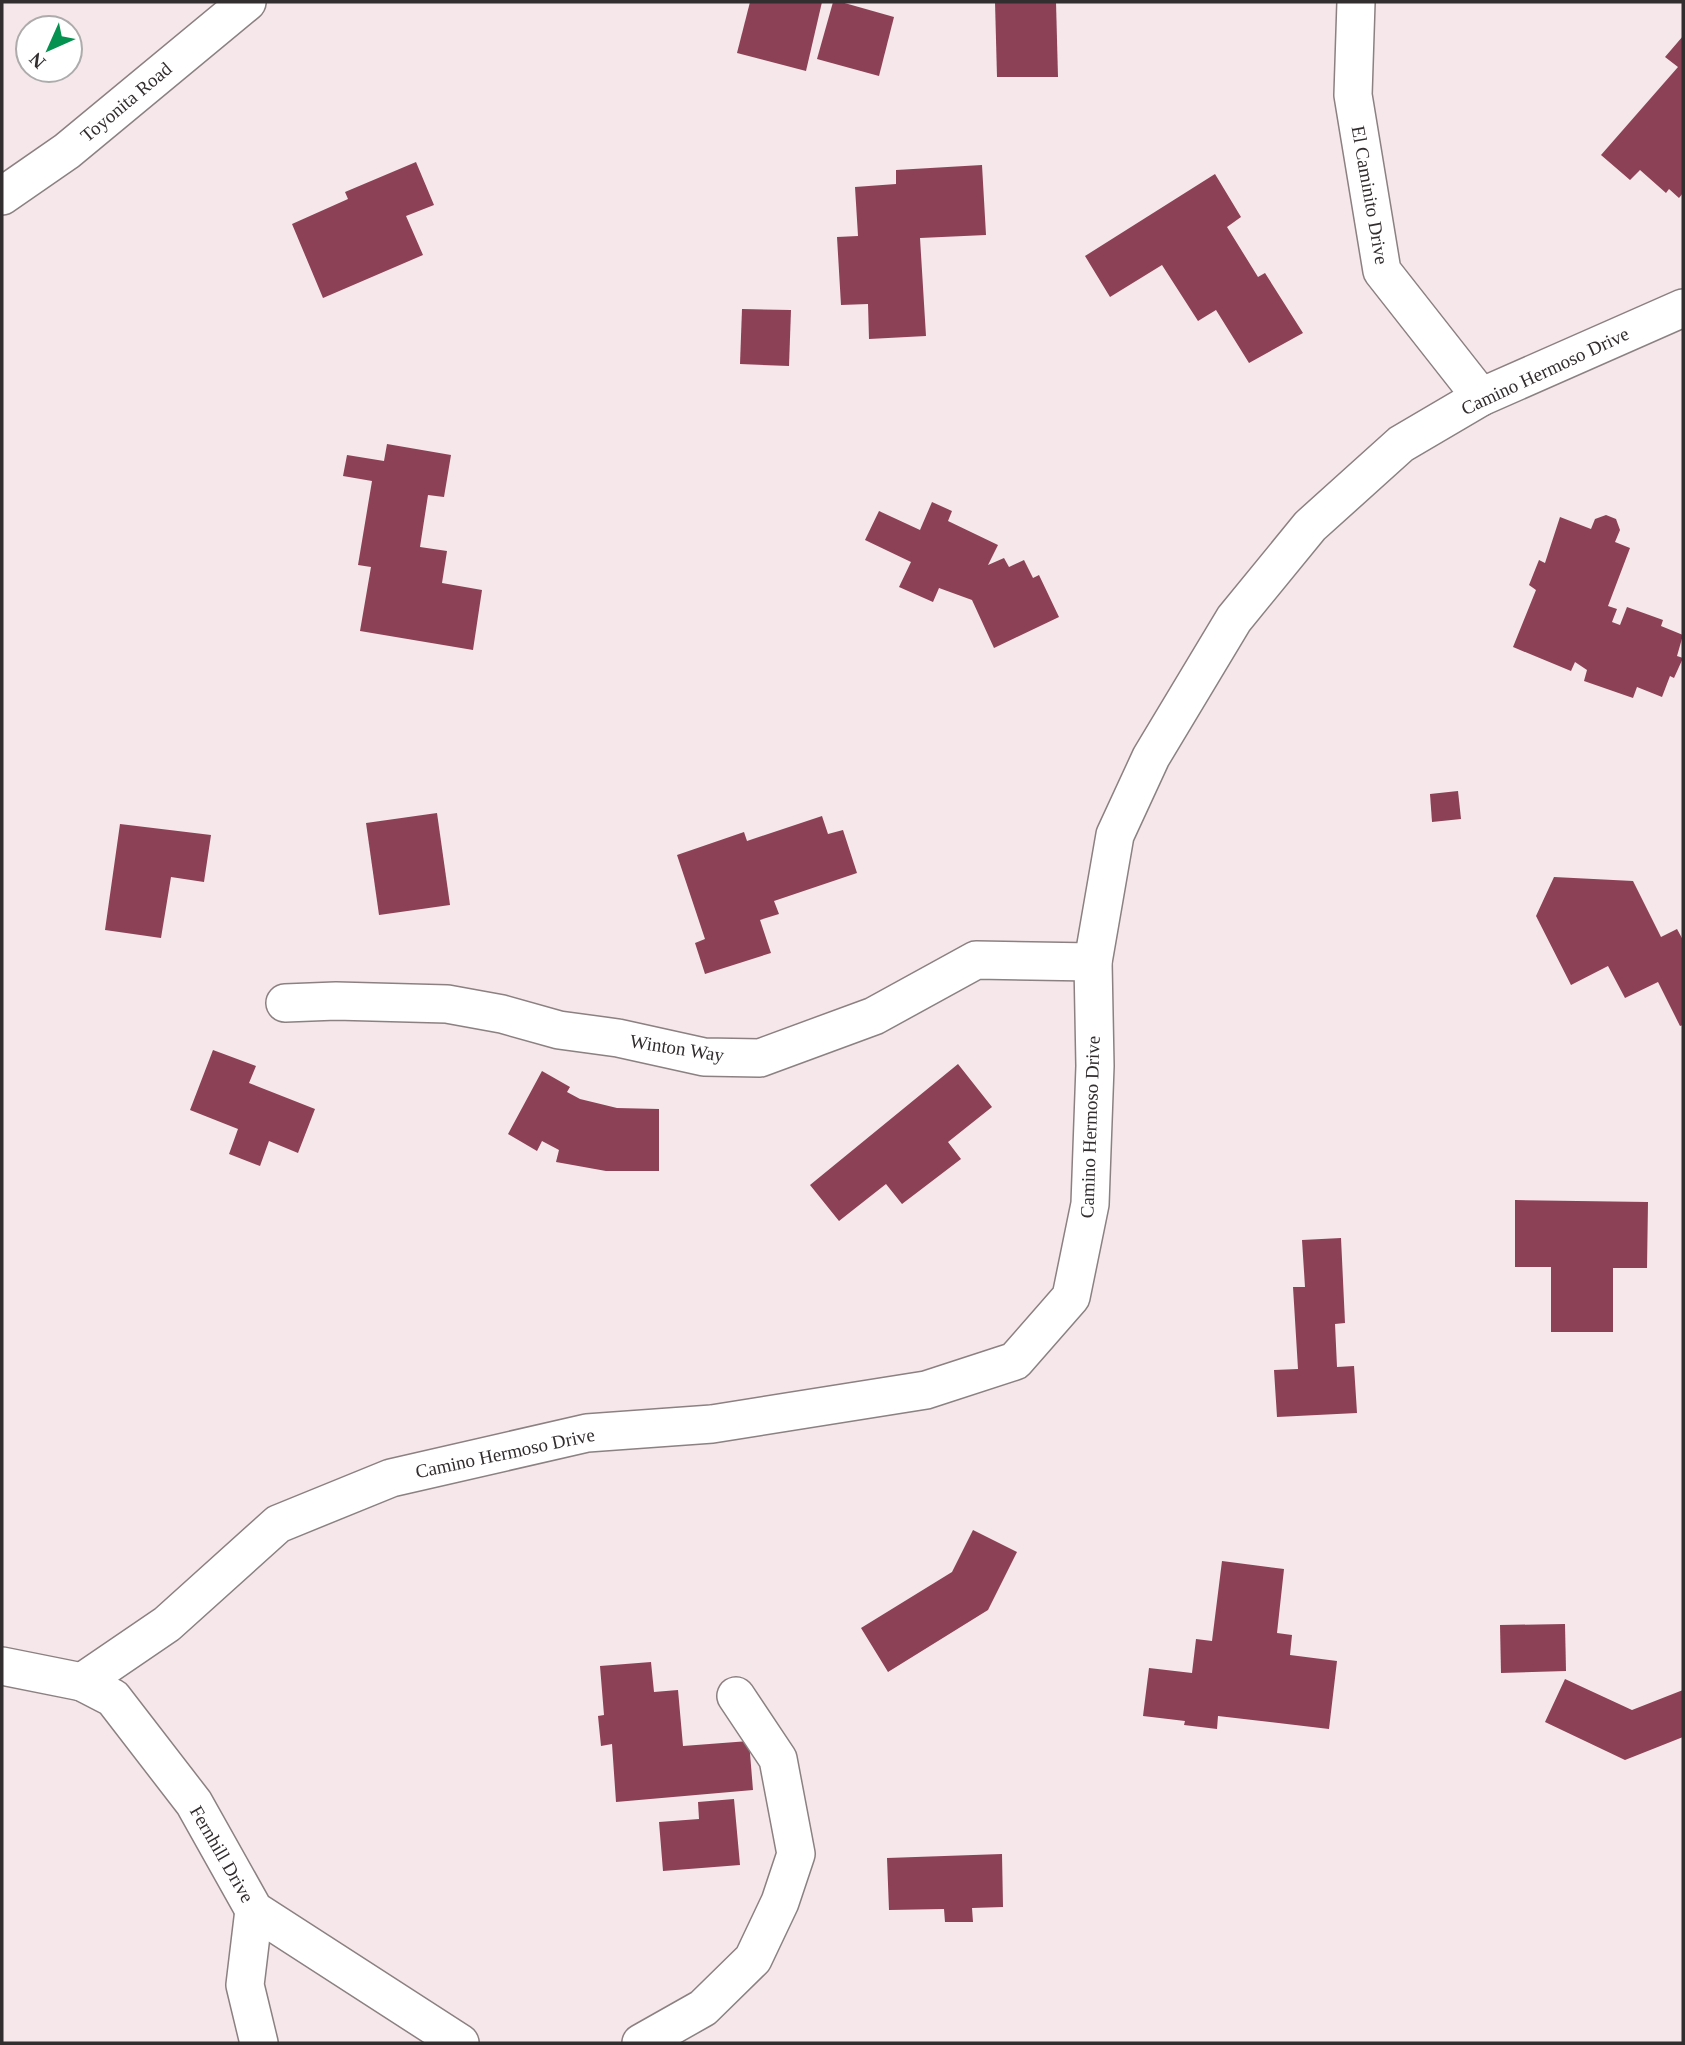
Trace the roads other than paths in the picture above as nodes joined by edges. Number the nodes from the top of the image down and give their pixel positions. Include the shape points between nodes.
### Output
1 (247, 2) edge
2 (1356, 2) edge
3 (2, 196) edge
4 (1683, 308) edge
5 (1481, 397) junction
6 (1093, 962) junction
7 (285, 1003) dead end
8 (2, 1666) edge
9 (82, 1682) junction
10 (736, 1696) dead end
11 (254, 1910) junction
12 (259, 2043) edge
13 (460, 2043) edge
14 (641, 2043) edge

1 - 3 street, Toyonita Road via 67,151
2 - 5 street, El Caminito Drive via 1353,94 1382,271
4 - 5 street, Camino Hermoso Drive
5 - 6 street, Camino Hermoso Drive via 1401,444 1310,526 1240,611 1152,757 1115,835
6 - 7 street, Winton Way via 976,960 874,1016 760,1058 705,1056 447,1004
6 - 9 street, Camino Hermoso Drive via 1090,1204 1070,1297 1015,1361 926,1390 712,1424 586,1433 391,1478 278,1524 167,1624
8 - 9 street
9 - 11 street, Fernhill Drive via 113,1698 194,1803
10 - 14 street via 778,1759 796,1854 753,1959 703,2008
11 - 12 street via 245,1985
11 - 13 street, Fernhill Drive

